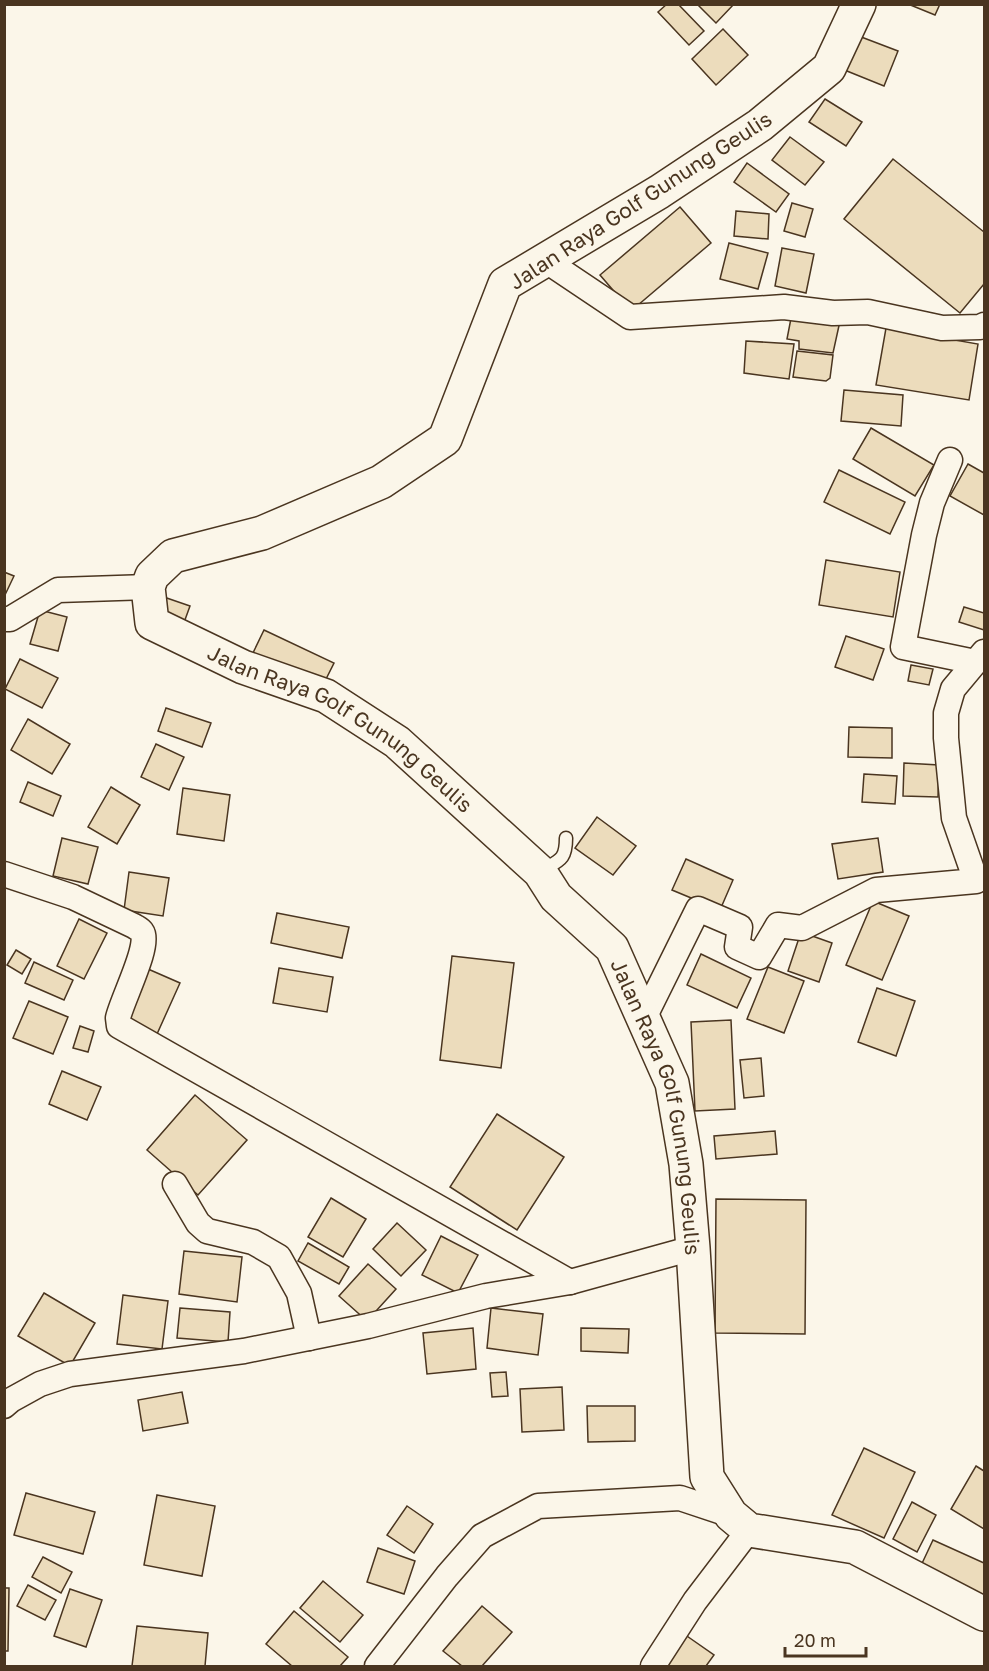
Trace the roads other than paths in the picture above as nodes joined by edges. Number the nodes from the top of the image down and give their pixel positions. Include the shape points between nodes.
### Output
1 (859, 4) edge
2 (545, 260) junction
3 (984, 325) edge
4 (950, 460) dead end
5 (148, 587) junction
6 (4, 619) edge
7 (980, 657) edge
8 (566, 838) dead end
9 (540, 872) junction
10 (4, 874) edge
11 (644, 1018) junction
12 (175, 1184) dead end
13 (693, 1248) junction
14 (570, 1281) junction
15 (309, 1338) junction
16 (4, 1406) edge
17 (740, 1523) junction
18 (984, 1614) edge
19 (377, 1666) edge
20 (653, 1666) edge

1 - 2 main road, Jalan Raya Golf Gunung Geulis via 829,68 760,125
2 - 3 street via 630,317 784,307 833,313 868,312 942,328
2 - 5 main road, Jalan Raya Golf Gunung Geulis via 505,284 445,439 370,487 262,533 173,556 152,576
4 - 7 street via 932,503 903,647
5 - 6 street via 58,590
5 - 9 main road, Jalan Raya Golf Gunung Geulis via 152,624 243,667 327,696 397,742
7 - 11 street via 953,688 946,713 954,818 976,881 876,890 802,928 778,925 759,957 736,947 740,927 698,909
8 - 9 lane via 566,851 561,859
9 - 11 main road, Jalan Raya Golf Gunung Geulis via 556,897 612,948
10 - 14 street via 73,897 142,932 142,952 118,1018 119,1026
11 - 13 main road, Jalan Raya Golf Gunung Geulis via 672,1083 686,1164
12 - 15 street via 207,1231 253,1242 279,1257 299,1293
13 - 14 street
13 - 17 main road, Jalan Raya Golf Gunung Geulis via 707,1477
14 - 15 street via 486,1296
15 - 16 street via 244,1351 70,1374 40,1384
17 - 18 main road via 855,1547
17 - 19 street via 680,1498 538,1506 482,1536
17 - 20 street

